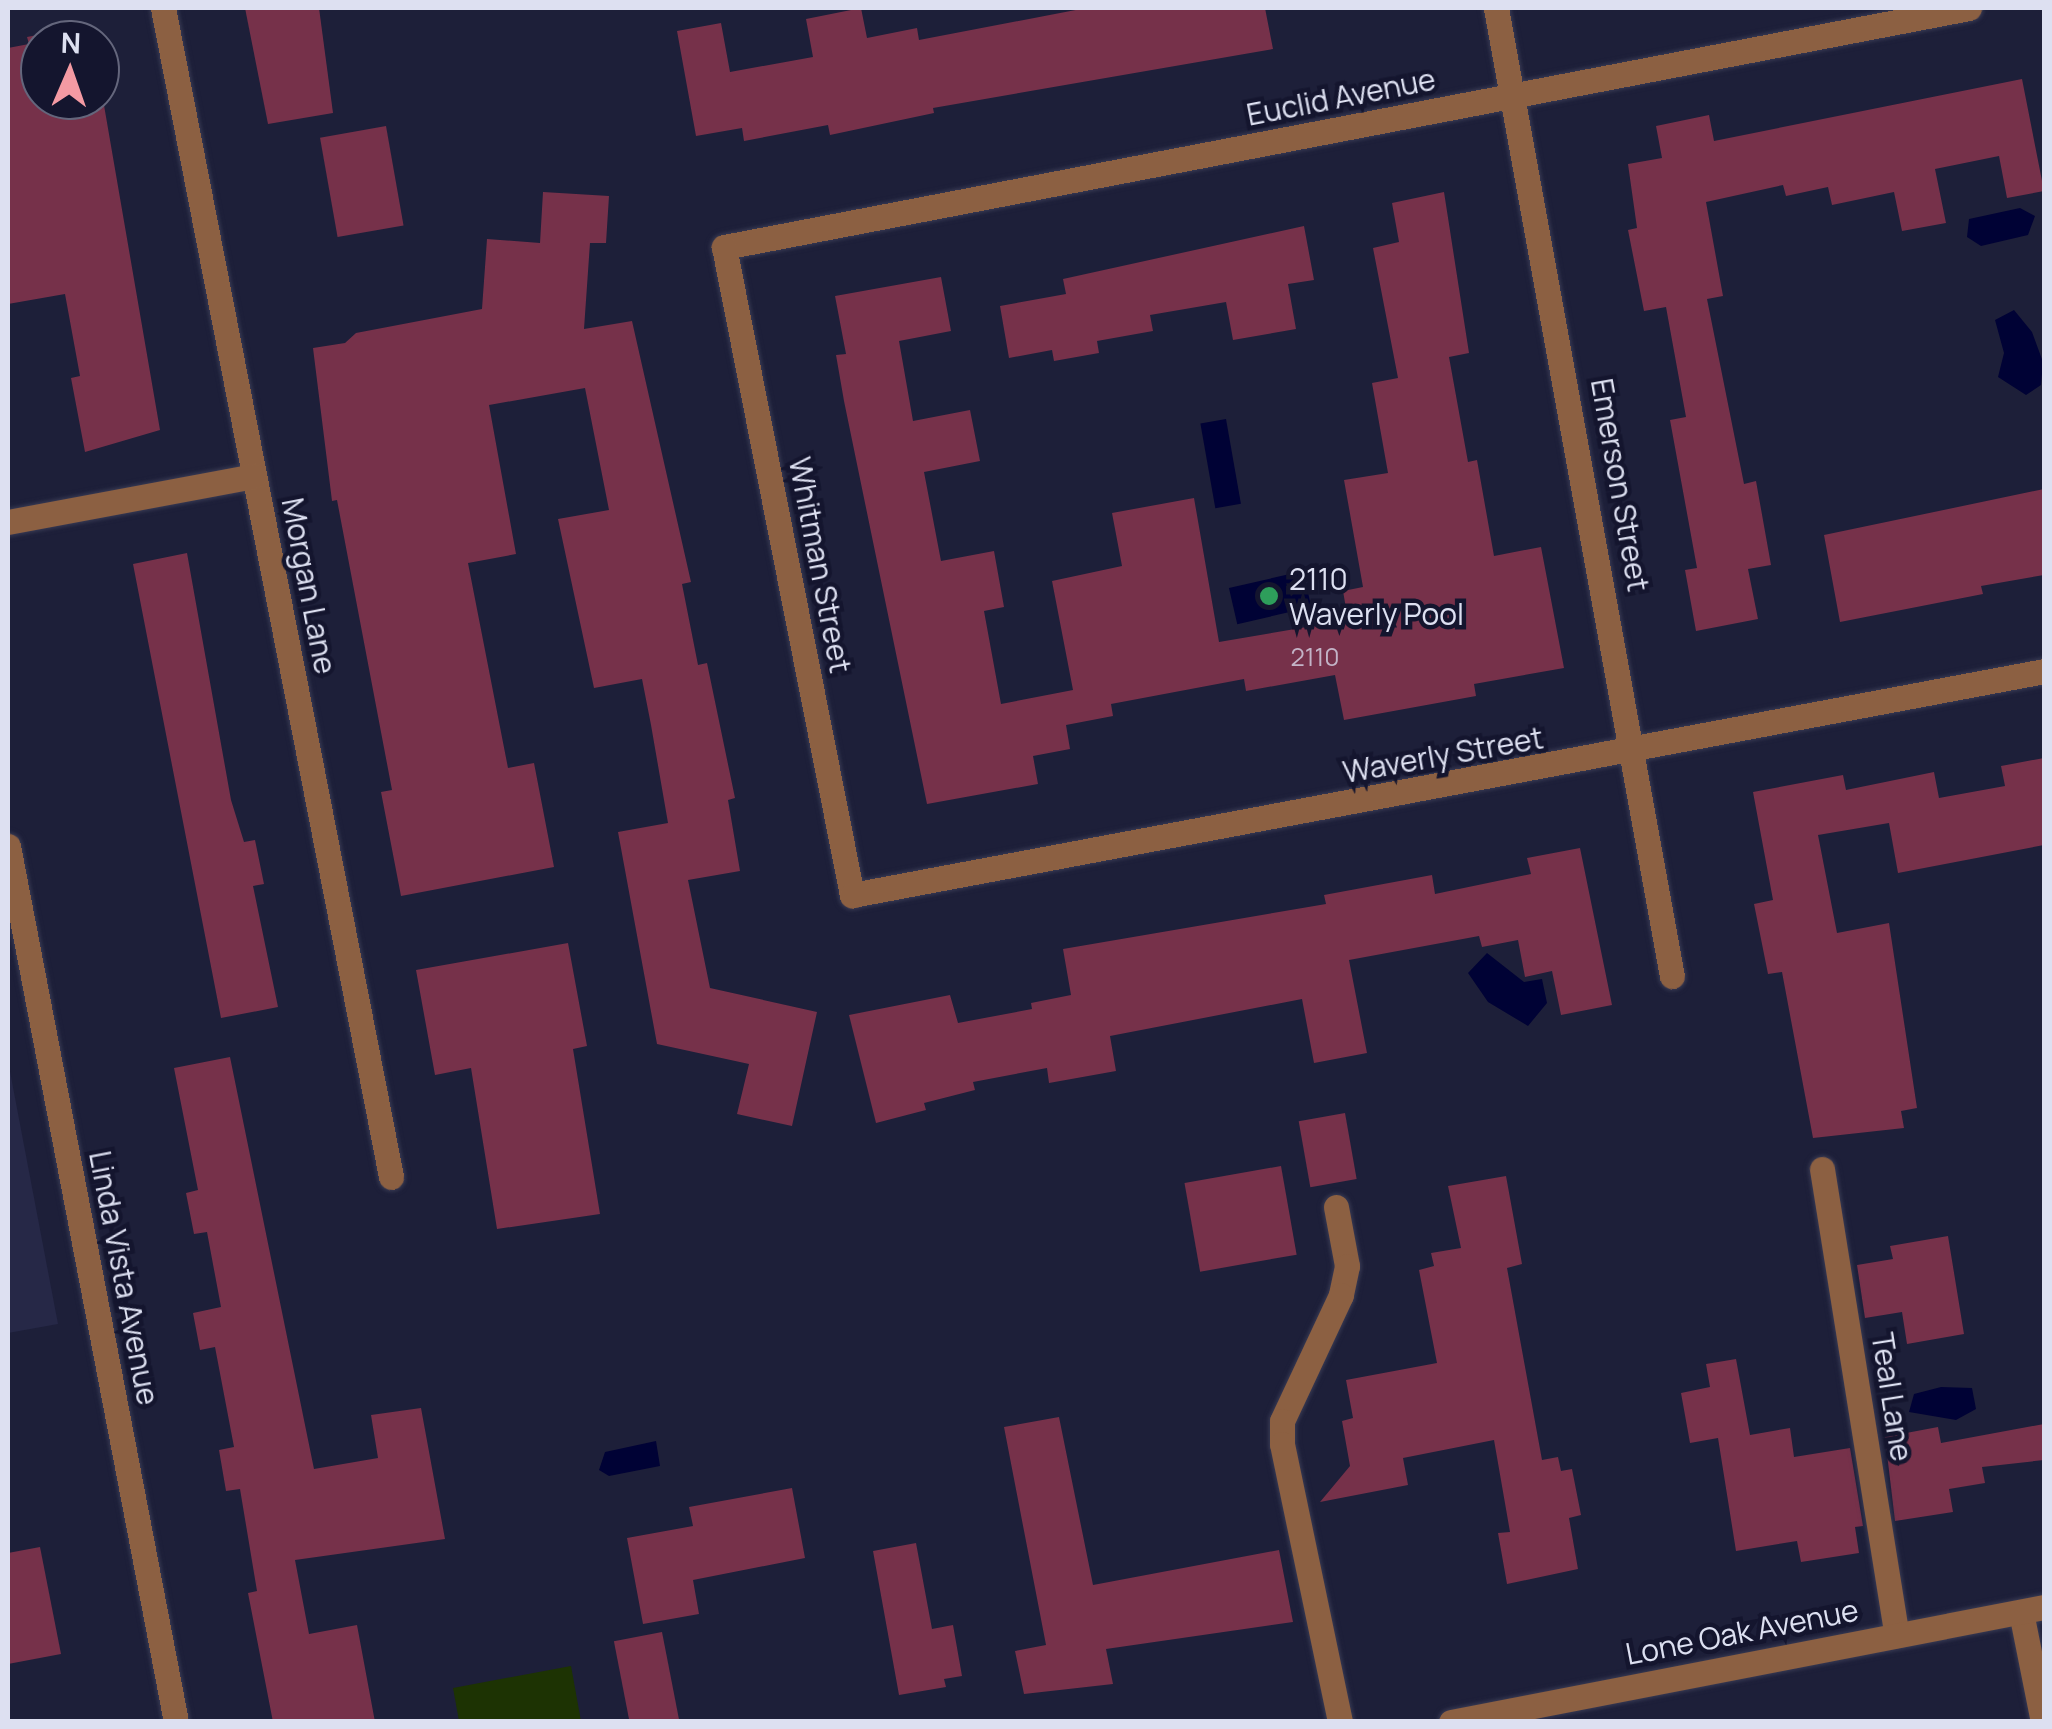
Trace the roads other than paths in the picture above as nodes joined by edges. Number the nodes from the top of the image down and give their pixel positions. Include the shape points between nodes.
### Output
1 (163, 8) edge
2 (1496, 8) edge
3 (1970, 8) edge
4 (1515, 98) junction
5 (724, 248) joint
6 (254, 476) junction
7 (8, 522) edge
8 (2044, 671) edge
9 (1636, 752) junction
10 (8, 846) edge
11 (852, 896) joint
12 (1672, 976) dead end
13 (1822, 1169) dead end
14 (391, 1176) dead end
15 (1336, 1208) dead end
16 (2033, 1609) edge
17 (1896, 1635) junction
18 (176, 1722) edge
19 (1340, 1722) edge
20 (1451, 1722) edge
21 (2043, 1722) edge

1 - 6 street, Morgan Lane
2 - 4 street, Emerson Street
3 - 4 street, Euclid Avenue
4 - 5 street, Euclid Avenue
4 - 9 street, Emerson Street
5 - 11 street, Whitman Street
6 - 7 street
6 - 14 street, Morgan Lane
8 - 9 street, Waverly Street
9 - 11 street, Waverly Street
9 - 12 street, Emerson Street
10 - 18 street, Linda Vista Avenue
13 - 17 street, Teal Lane
15 - 19 street via 1347,1266 1282,1420 1282,1444
16 - 17 street, Lone Oak Avenue
16 - 21 street
17 - 20 street, Lone Oak Avenue

